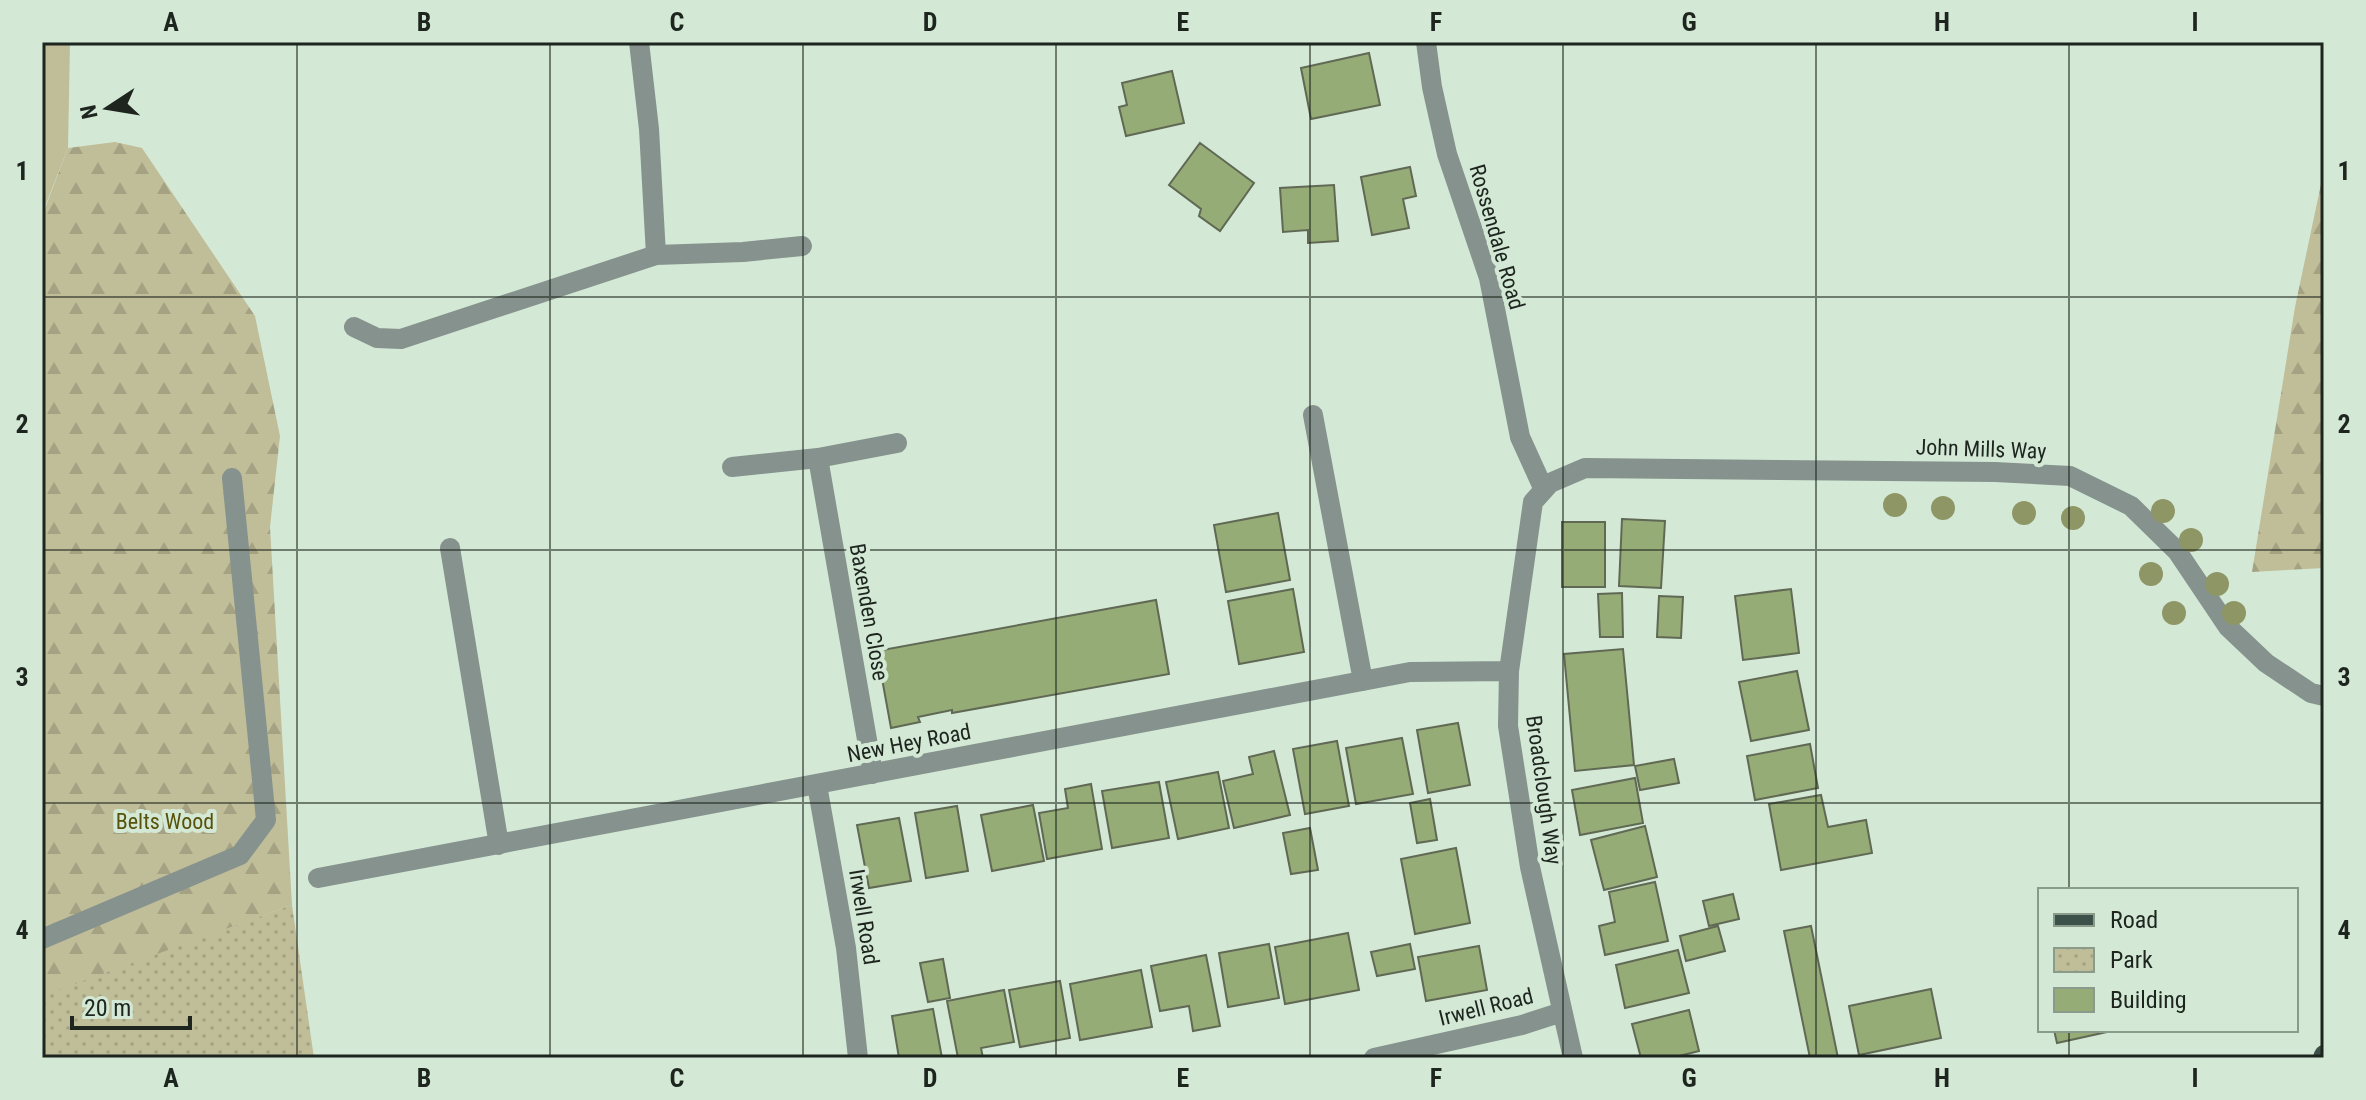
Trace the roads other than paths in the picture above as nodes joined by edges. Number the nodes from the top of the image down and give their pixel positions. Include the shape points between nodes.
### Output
1 (639, 42) edge
2 (1426, 42) edge
3 (802, 246) dead end
4 (656, 255) junction
5 (354, 327) dead end
6 (1313, 415) dead end
7 (897, 443) dead end
8 (818, 458) junction
9 (732, 467) dead end
10 (232, 478) dead end
11 (1547, 486) junction
12 (450, 548) dead end
13 (1509, 671) junction
14 (1363, 681) junction
15 (2324, 696) edge
16 (873, 774) junction
17 (817, 785) junction
18 (499, 845) junction
19 (318, 878) dead end
20 (42, 939) edge
21 (1562, 1012) junction
22 (858, 1058) edge
23 (1374, 1058) edge
24 (1573, 1058) edge

1 - 4 street
2 - 11 street, Rossendale Road via 1447,154 1489,278 1520,437
3 - 4 street
4 - 5 street via 401,339 377,338
6 - 14 street
7 - 8 street
8 - 9 street
8 - 16 street, Baxenden Close
10 - 20 street via 266,820 240,855
11 - 13 street, Broadclough Way via 1533,502
11 - 15 street, John Mills Way via 1585,468 2070,476 2131,506 2177,551 2228,627 2266,663
12 - 18 street
13 - 14 street, New Hey Road via 1410,672
13 - 21 street, Broadclough Way via 1508,726 1530,867
14 - 16 street, New Hey Road
16 - 17 street, New Hey Road
17 - 18 street, New Hey Road
17 - 22 street, Irwell Road via 846,948
18 - 19 street, New Hey Road
21 - 23 street, Irwell Road
21 - 24 street, Broadclough Way

